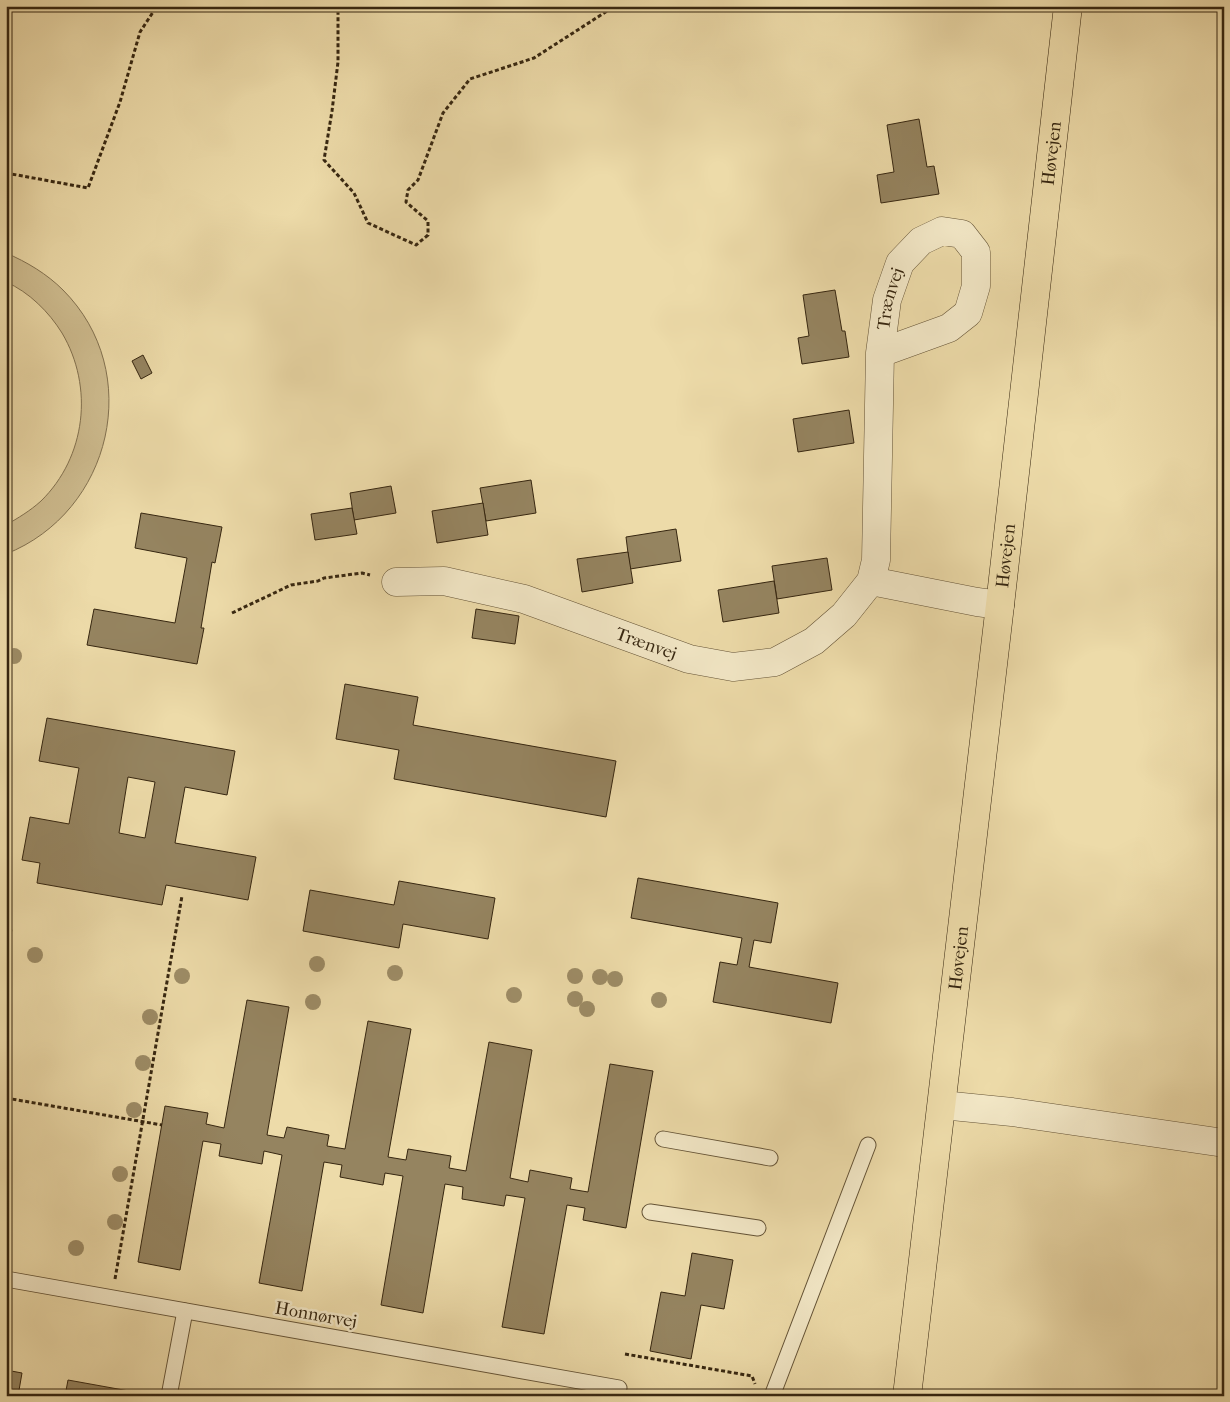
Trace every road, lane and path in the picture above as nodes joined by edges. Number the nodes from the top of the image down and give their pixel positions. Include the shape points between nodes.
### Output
1 (157, 6) edge
2 (333, 6) edge
3 (615, 6) edge
4 (1068, 6) edge
5 (6, 173) edge
6 (880, 353) junction
7 (871, 581) junction
8 (396, 582) joint
9 (1000, 605) junction
10 (232, 613) dead end
11 (182, 896) dead end
12 (12, 929) dead end
13 (6, 959) edge
14 (6, 1098) edge
15 (942, 1105) junction
16 (142, 1122) junction
17 (162, 1125) dead end
18 (663, 1139) dead end
19 (1224, 1143) edge
20 (868, 1145) dead end
21 (770, 1158) dead end
22 (650, 1212) dead end
23 (758, 1228) dead end
24 (6, 1279) edge
25 (111, 1298) junction
26 (185, 1311) junction
27 (625, 1354) dead end
28 (619, 1388) dead end
29 (756, 1389) dead end
30 (169, 1396) edge
31 (772, 1396) edge
32 (907, 1396) edge

1 - 5 path via 140,32 120,102 88,188
2 - 3 path via 338,12 338,62 324,160 354,193 368,223 416,245 428,235 428,221 406,202 408,190 418,180 444,113 470,79 534,58
4 - 9 main road, Høvejen
6 - 6 street, Trænvej via 887,300 900,263 921,240 942,231 962,234 976,252 976,286 968,313 949,328
6 - 7 street, Trænvej via 876,560
7 - 8 street, Trænvej via 844,615 814,641 775,662 733,667 689,659 524,599 444,581
7 - 9 street
8 - 10 path via 362,573 324,578 291,585
9 - 15 main road, Høvejen
11 - 16 path
12 - 13 path
14 - 16 path
15 - 19 street
15 - 32 main road, Høvejen
16 - 17 path
16 - 25 path
18 - 21 lane
20 - 31 lane
22 - 23 lane
24 - 25 lane, Honnørvej
25 - 26 lane, Honnørvej
26 - 28 lane, Honnørvej
26 - 30 lane
27 - 29 path via 752,1376

